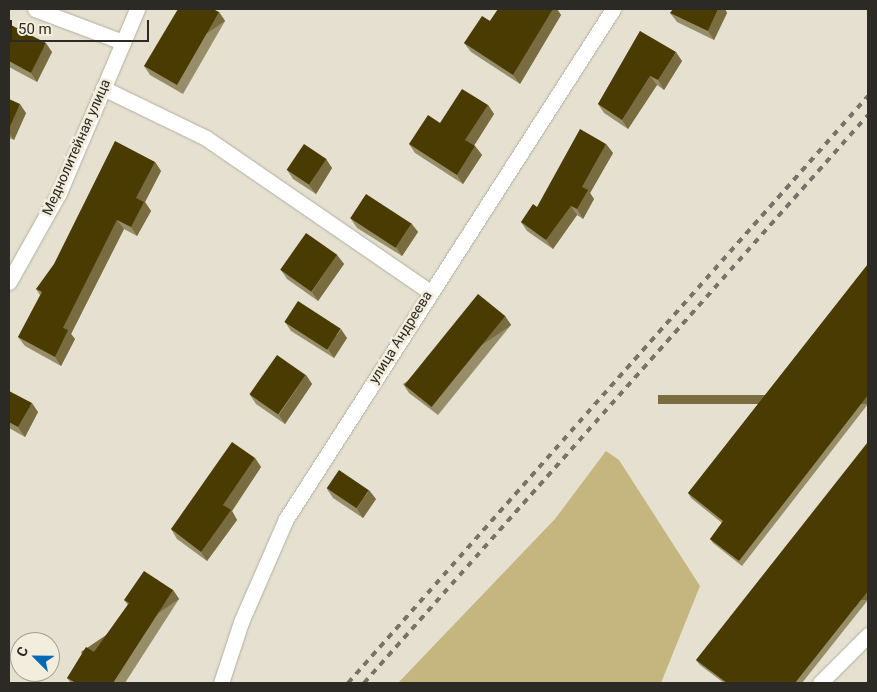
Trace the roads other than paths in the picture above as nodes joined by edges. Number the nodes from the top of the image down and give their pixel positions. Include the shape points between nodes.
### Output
1 (35, 9) edge
2 (137, 9) edge
3 (613, 9) edge
4 (124, 42) junction
5 (103, 88) junction
6 (9, 282) edge
7 (429, 291) junction
8 (868, 635) edge
9 (221, 683) edge
10 (820, 683) edge

1 - 4 street
2 - 4 street, Меднолитейная улица
3 - 7 street, улица Андреева
4 - 5 street, Меднолитейная улица
5 - 6 street, Меднолитейная улица via 59,193
5 - 7 street via 206,138
7 - 9 street, улица Андреева via 286,518 241,622
8 - 10 street

